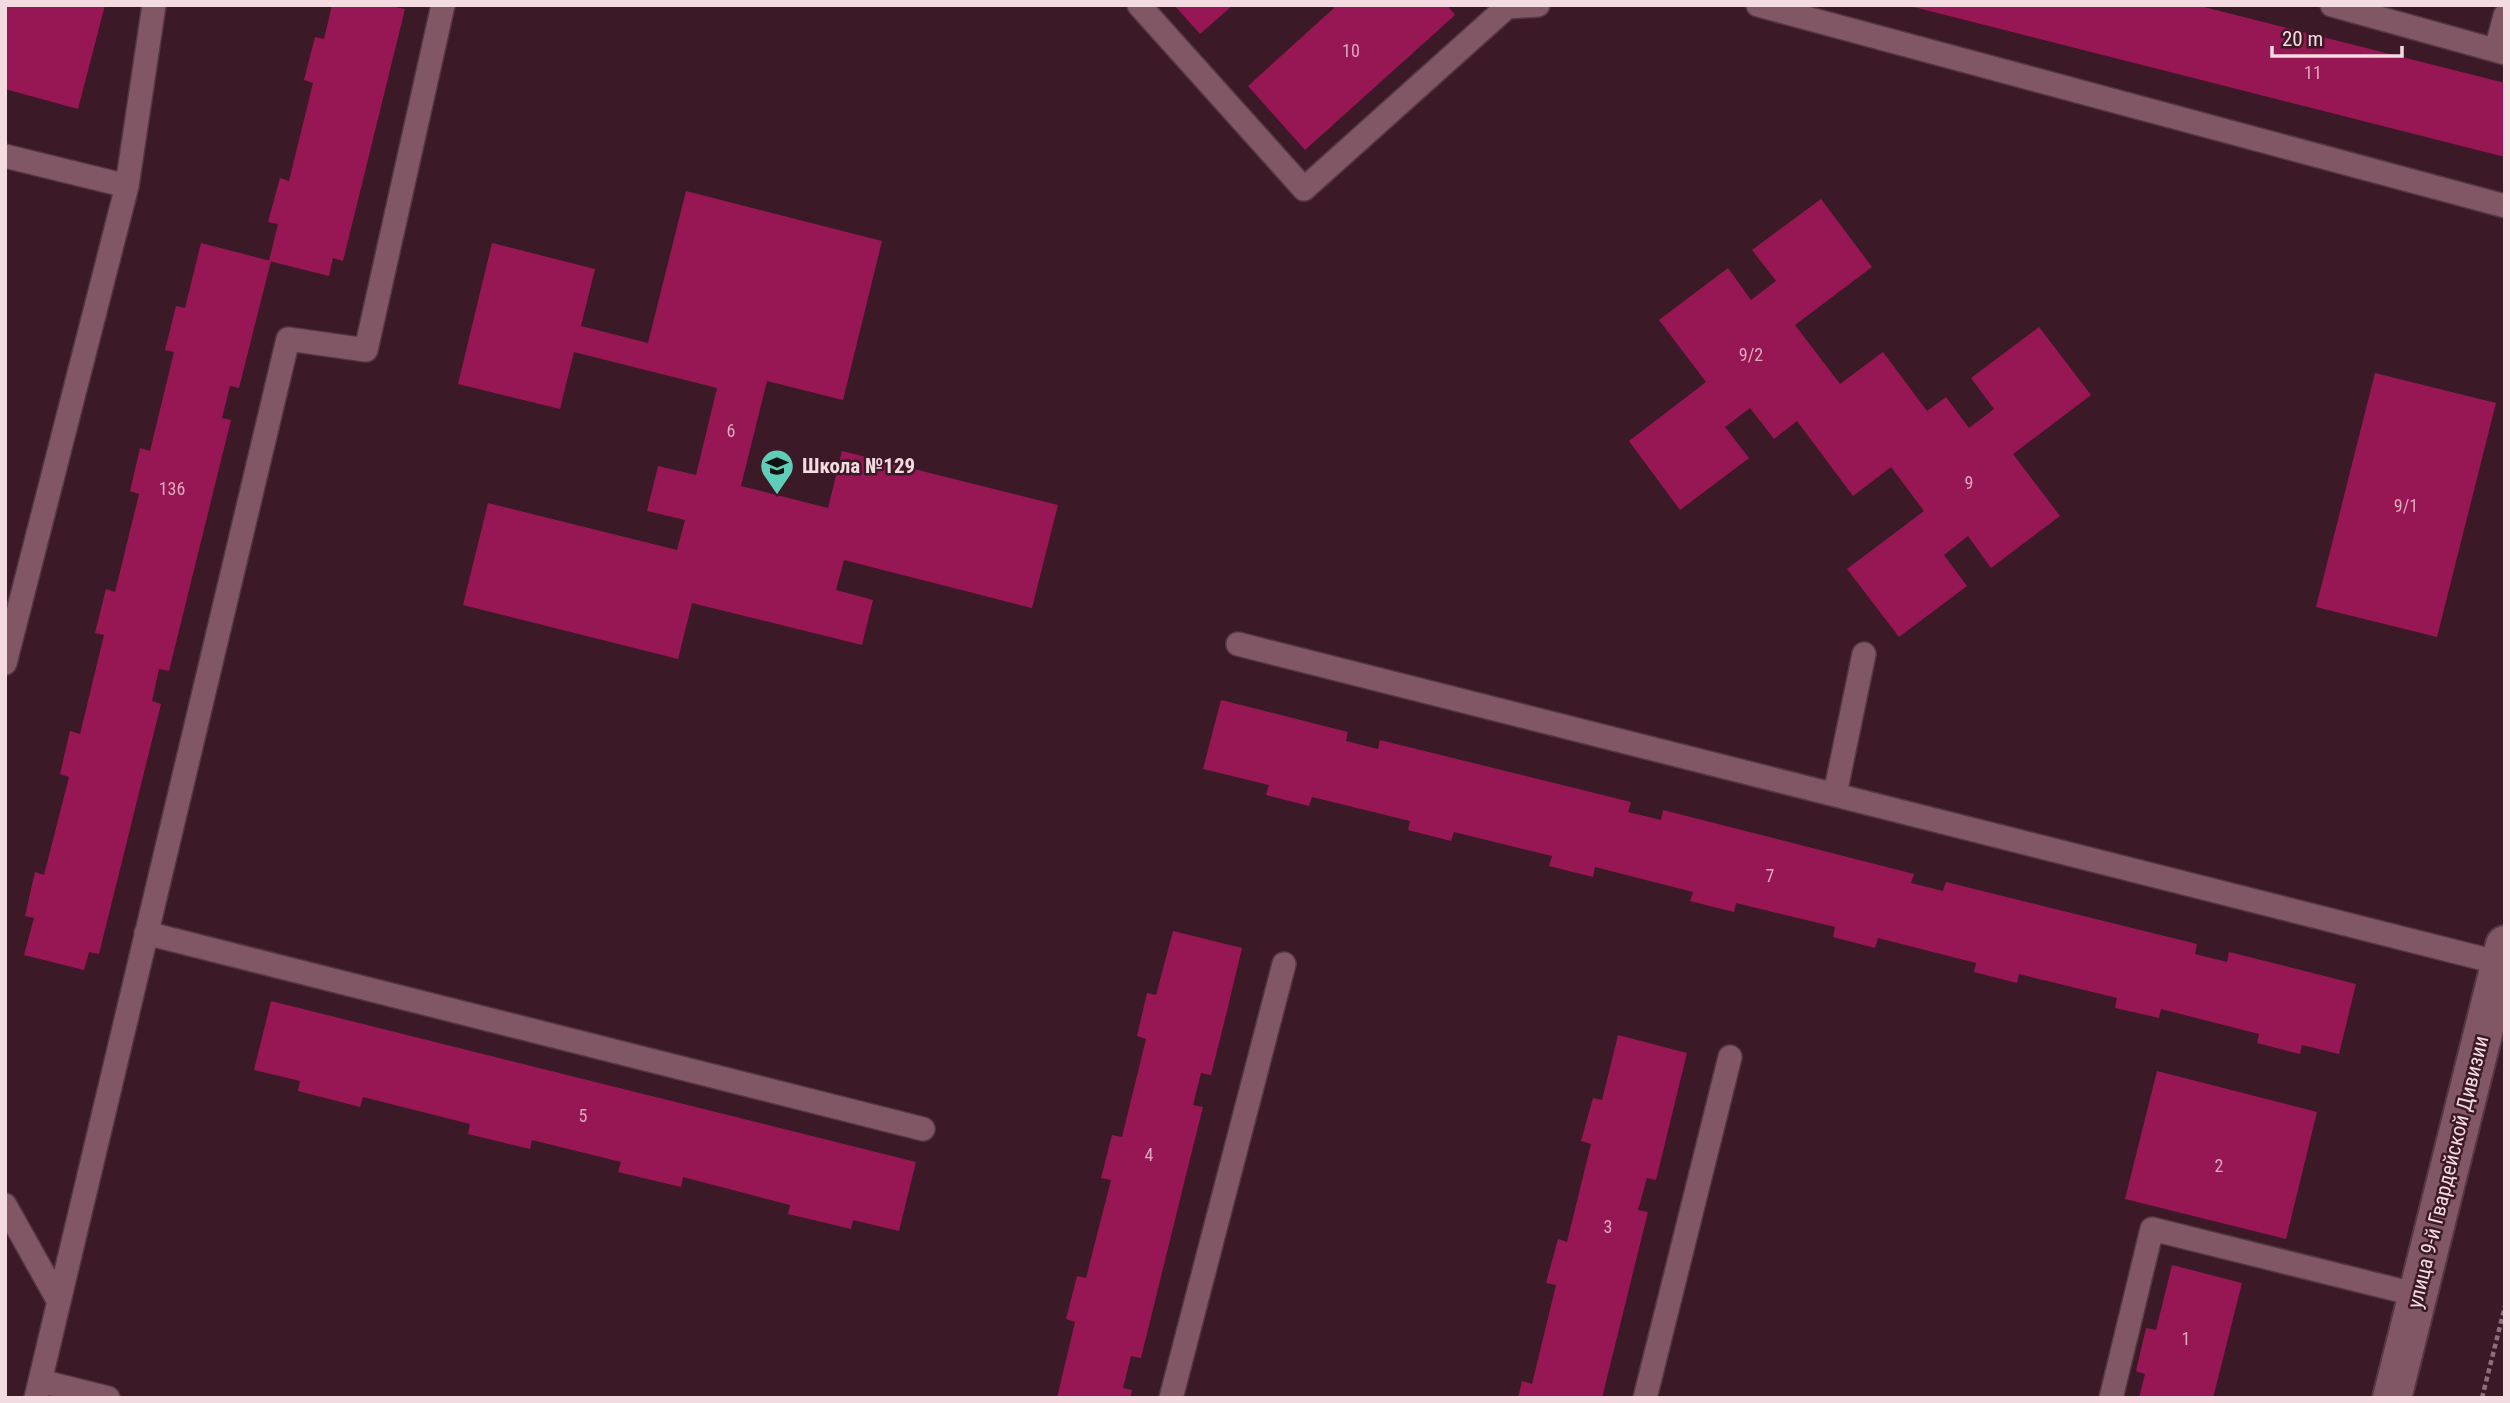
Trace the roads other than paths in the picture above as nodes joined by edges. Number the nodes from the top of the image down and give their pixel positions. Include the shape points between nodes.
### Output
1 (154, 5) edge
2 (443, 5) edge
3 (1139, 5) edge
4 (1538, 5) edge
5 (1758, 5) edge
6 (2332, 5) edge
7 (1506, 6) edge
8 (2505, 16) edge
9 (2500, 51) edge
10 (5, 156) edge
11 (127, 186) junction
12 (2505, 206) edge
13 (1238, 643) dead end
14 (1864, 654) dead end
15 (5, 663) edge
16 (1835, 794) junction
17 (146, 933) junction
18 (2503, 954) edge
19 (1284, 964) dead end
20 (1730, 1057) dead end
21 (923, 1129) dead end
22 (5, 1205) edge
23 (2418, 1295) junction
24 (58, 1300) junction
25 (38, 1389) edge
26 (108, 1398) edge
27 (1171, 1398) edge
28 (1645, 1398) edge
29 (2111, 1398) edge
30 (2392, 1398) edge

1 - 11 lane
2 - 17 lane via 366,351 288,340
3 - 7 lane via 1304,189
4 - 7 lane
5 - 12 lane
6 - 9 lane
8 - 9 lane
10 - 11 lane
11 - 15 lane
13 - 16 lane
14 - 16 lane
16 - 18 lane
17 - 21 lane
17 - 24 lane
18 - 23 street, улица 9-й Гвардейской Дивизии
19 - 27 lane
20 - 28 lane
22 - 24 lane
23 - 29 lane via 2152,1228
23 - 30 street, улица 9-й Гвардейской Дивизии
24 - 25 lane
25 - 26 lane

